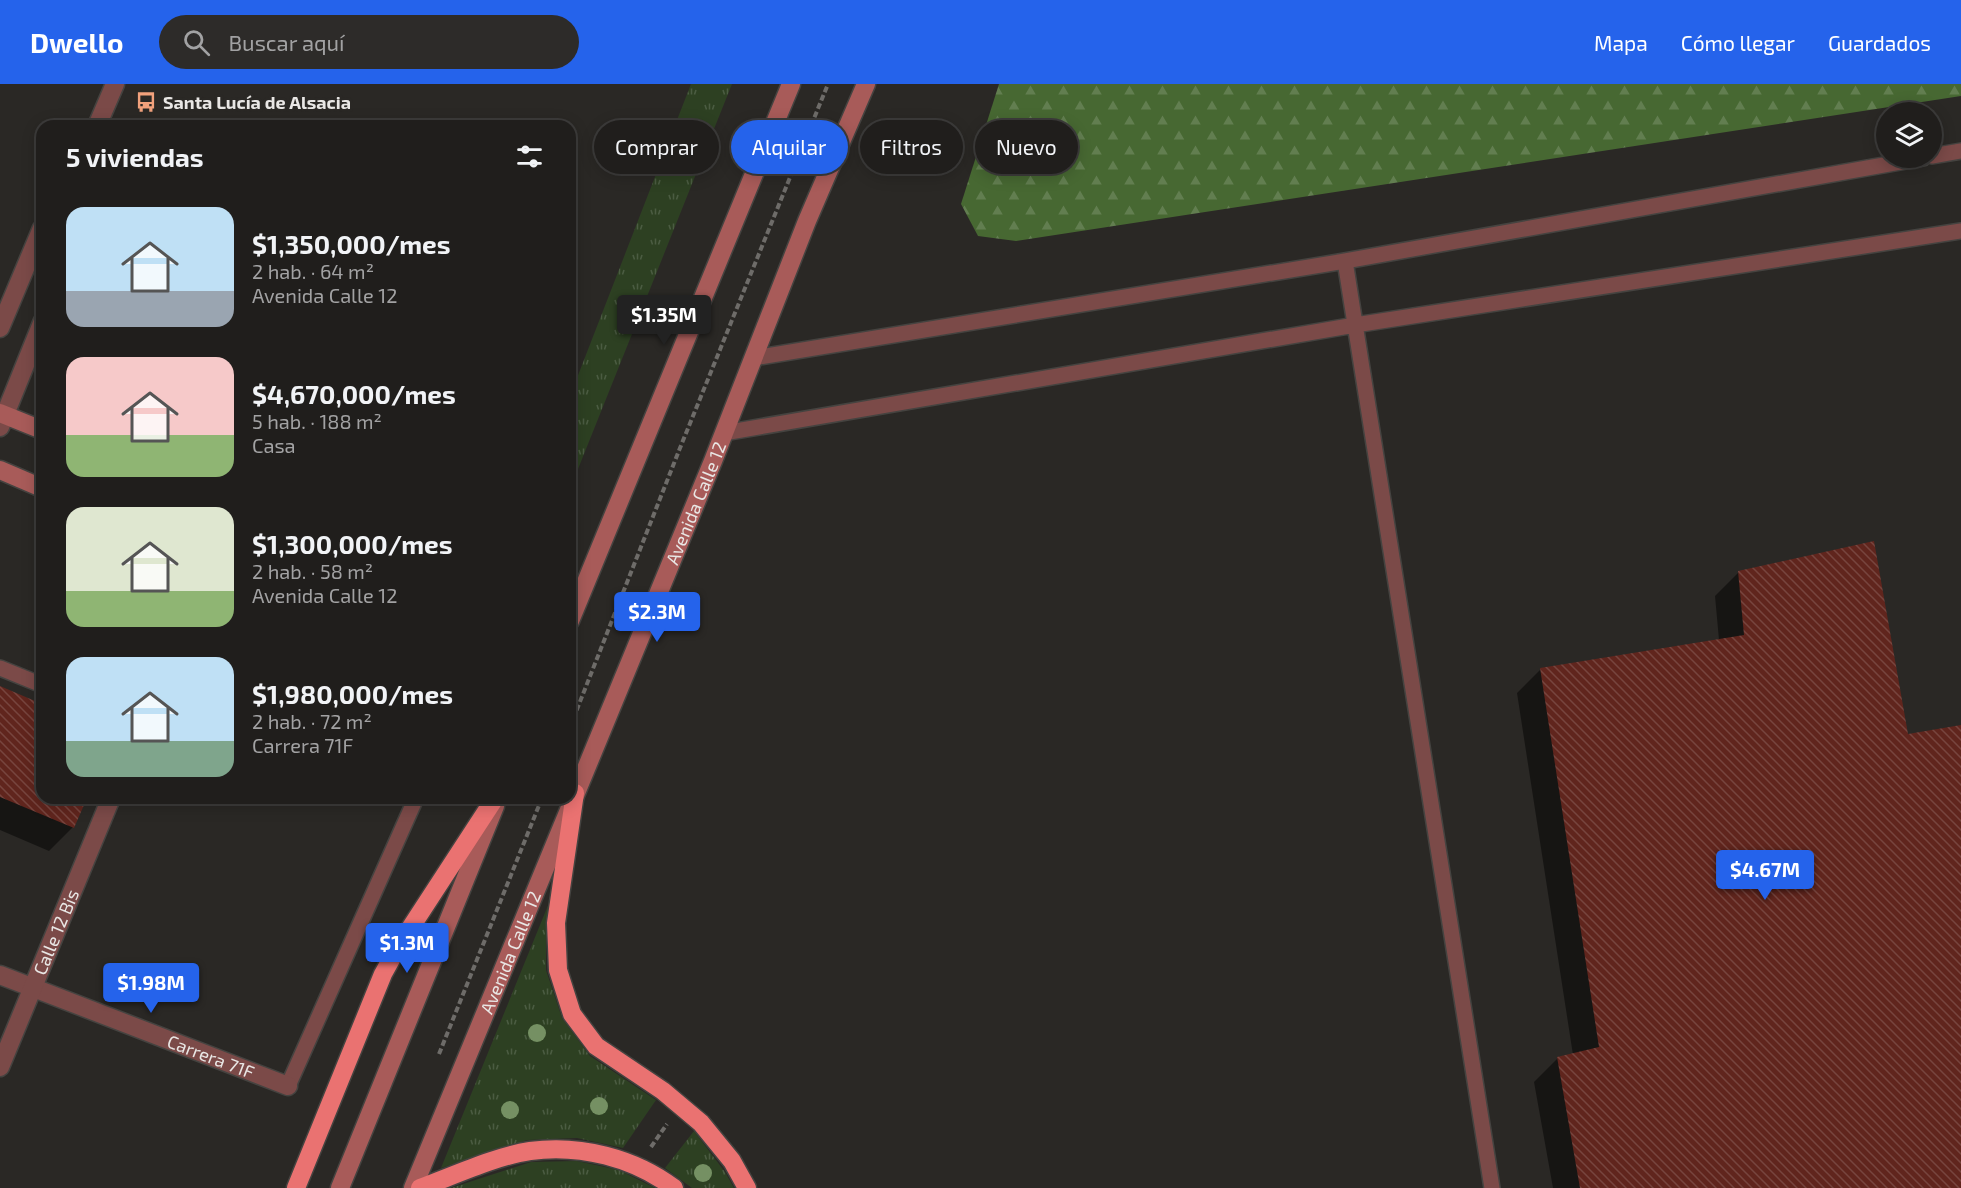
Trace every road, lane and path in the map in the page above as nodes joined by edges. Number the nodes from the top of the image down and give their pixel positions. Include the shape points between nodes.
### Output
1 (115, 84) edge
2 (791, 84) edge
3 (828, 84) edge
4 (866, 84) edge
5 (100, 120) edge
6 (1961, 151) edge
7 (1942, 154) edge
8 (1876, 166) edge
9 (1961, 231) edge
10 (36, 242) edge
11 (1345, 261) junction
12 (1355, 325) junction
13 (0, 328) edge
14 (36, 337) edge
15 (753, 358) junction
16 (2, 418) edge
17 (36, 428) edge
18 (724, 433) junction
19 (0, 470) edge
20 (36, 485) edge
21 (576, 606) edge
22 (0, 668) edge
23 (36, 683) edge
24 (576, 712) edge
25 (576, 789) edge
26 (109, 804) edge
27 (413, 804) edge
28 (493, 804) edge
29 (495, 804) edge
30 (540, 804) edge
31 (570, 804) edge
32 (573, 804) edge
33 (0, 975) edge
34 (33, 988) junction
35 (436, 1062) dead end
36 (0, 1067) edge
37 (288, 1086) joint
38 (669, 1122) dead end
39 (651, 1148) dead end
40 (296, 1188) edge
41 (340, 1188) edge
42 (413, 1188) edge
43 (420, 1188) edge
44 (674, 1188) edge
45 (747, 1188) edge
46 (1492, 1188) edge

1 - 5 street
2 - 21 main road
3 - 24 path
4 - 15 main road, Avenida Calle 12
6 - 7 lane
8 - 11 lane
9 - 12 lane
10 - 13 street
11 - 12 lane
11 - 15 lane
12 - 18 lane
12 - 46 lane
14 - 16 street
15 - 18 main road, Avenida Calle 12
16 - 17 main road
18 - 25 main road, Avenida Calle 12
19 - 20 main road
22 - 23 lane
26 - 34 street, Calle 12 Bis
27 - 37 lane
28 - 40 highway via 383,974
29 - 41 main road
30 - 35 path
31 - 42 main road, Avenida Calle 12
32 - 45 highway via 556,924 558,970 572,1014 596,1046 701,1122 732,1161
33 - 34 street, Carrera 71F
34 - 36 street, Calle 12 Bis
34 - 37 street, Carrera 71F
38 - 39 path
43 - 44 highway via 530,1151 577,1150 624,1160

